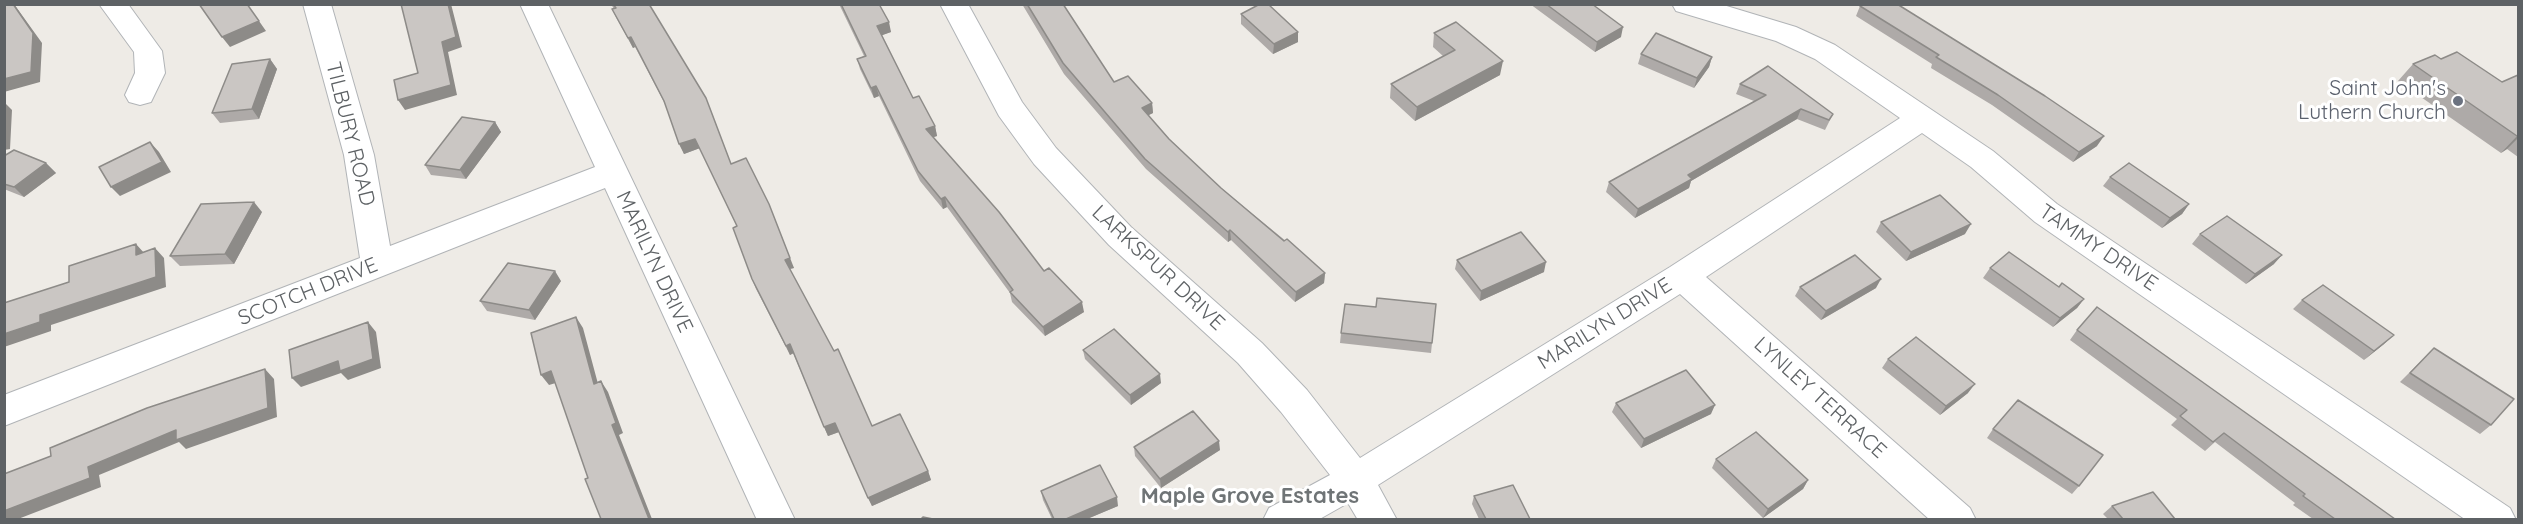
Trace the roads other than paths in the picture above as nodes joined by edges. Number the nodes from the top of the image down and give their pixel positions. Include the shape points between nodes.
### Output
1 (113, 4) edge
2 (317, 4) edge
3 (534, 4) edge
4 (954, 4) edge
5 (1686, 4) edge
6 (140, 95) dead end
7 (1922, 118) junction
8 (612, 172) junction
9 (377, 264) junction
10 (1682, 276) junction
11 (4, 411) edge
12 (1355, 480) junction
13 (776, 519) edge
14 (1282, 519) edge
15 (1378, 519) edge
16 (1957, 519) edge
17 (2497, 519) edge

1 - 6 street via 148,51 150,73
2 - 9 street, TILBURY ROAD via 359,155
3 - 8 street, MARILYN DRIVE
4 - 12 street, LARKSPUR DRIVE via 1010,108 1046,156 1120,236 1250,353 1294,400
5 - 7 street, TAMMY DRIVE via 1804,41
7 - 10 street, MARILYN DRIVE
7 - 17 street, TAMMY DRIVE via 1982,159 2046,213
8 - 9 street, SCOTCH DRIVE
8 - 13 street, MARILYN DRIVE
9 - 11 street, SCOTCH DRIVE
10 - 12 street, MARILYN DRIVE
10 - 16 street, LYNLEY TERRACE
12 - 14 street, MARILYN DRIVE
12 - 15 street, LARKSPUR DRIVE

